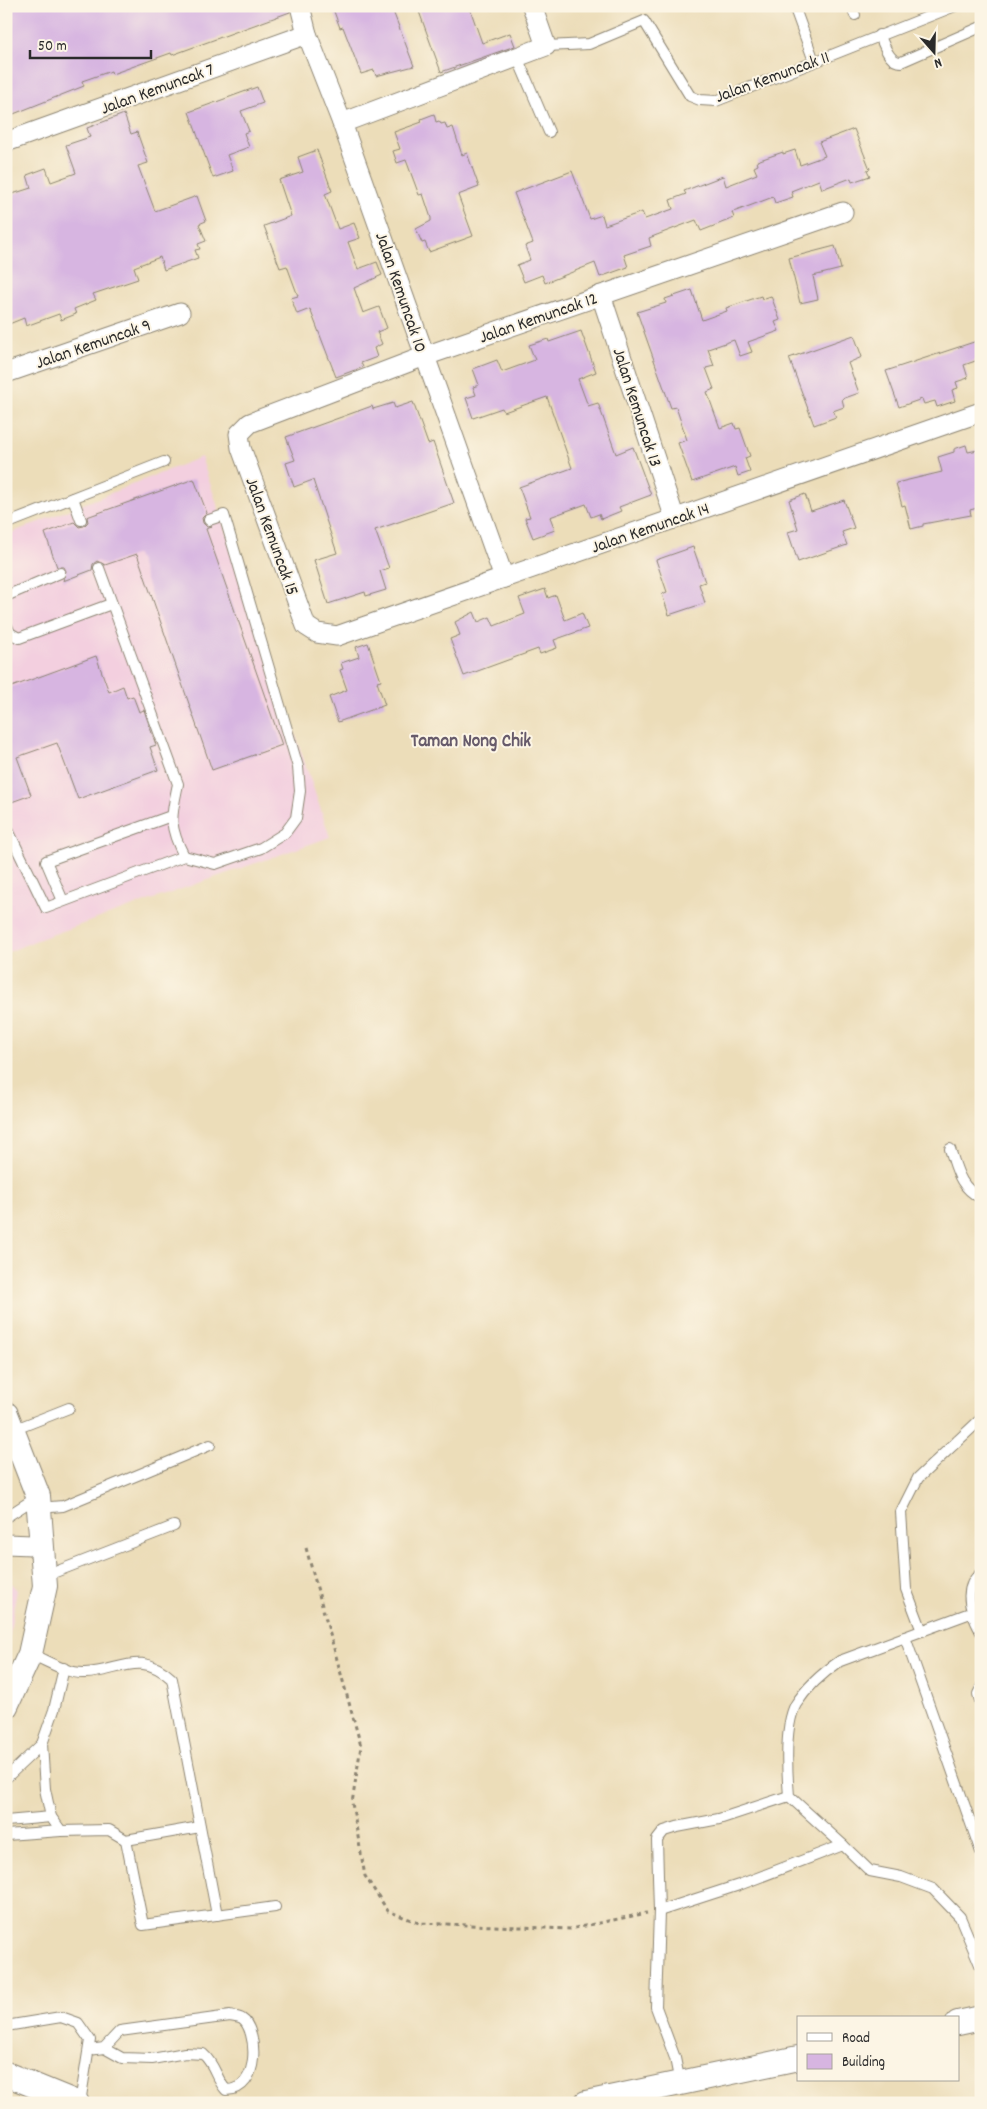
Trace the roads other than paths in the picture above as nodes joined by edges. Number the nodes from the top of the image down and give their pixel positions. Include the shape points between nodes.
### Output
1 (300, 6) edge
2 (532, 6) edge
3 (794, 6) edge
4 (955, 6) edge
5 (981, 27) edge
6 (307, 34) junction
7 (880, 36) junction
8 (546, 46) junction
9 (517, 57) junction
10 (814, 61) junction
11 (342, 123) junction
12 (549, 132) dead end
13 (6, 142) edge
14 (843, 212) dead end
15 (601, 295) junction
16 (180, 313) dead end
17 (424, 356) junction
18 (6, 373) edge
19 (981, 412) edge
20 (239, 434) joint
21 (164, 462) dead end
22 (73, 498) junction
23 (675, 519) junction
24 (81, 520) dead end
25 (209, 520) dead end
26 (6, 524) edge
27 (98, 568) dead end
28 (60, 573) dead end
29 (504, 578) junction
30 (6, 596) edge
31 (111, 604) junction
32 (6, 624) edge
33 (317, 633) joint
34 (171, 816) junction
35 (6, 826) edge
36 (184, 856) junction
37 (63, 901) junction
38 (950, 1149) dead end
39 (981, 1198) edge
40 (69, 1408) dead end
41 (981, 1419) edge
42 (10, 1422) edge
43 (210, 1445) dead end
44 (39, 1502) junction
45 (6, 1517) edge
46 (174, 1526) dead end
47 (6, 1544) edge
48 (44, 1566) junction
49 (981, 1573) edge
50 (981, 1609) edge
51 (970, 1613) junction
52 (922, 1631) junction
53 (981, 1632) edge
54 (905, 1637) junction
55 (30, 1654) junction
56 (64, 1668) junction
57 (981, 1688) edge
58 (981, 1704) edge
59 (6, 1706) edge
60 (42, 1744) junction
61 (6, 1778) edge
62 (789, 1796) junction
63 (51, 1817) junction
64 (6, 1820) edge
65 (200, 1827) junction
66 (977, 1830) edge
67 (61, 1831) junction
68 (6, 1835) edge
69 (126, 1840) junction
70 (843, 1845) junction
71 (981, 1852) edge
72 (275, 1907) dead end
73 (659, 1911) junction
74 (217, 1915) junction
75 (981, 1967) edge
76 (981, 2018) edge
77 (960, 2023) edge
78 (6, 2026) edge
79 (104, 2048) junction
80 (88, 2050) junction
81 (797, 2058) edge
82 (6, 2074) edge
83 (680, 2084) junction
84 (78, 2103) edge
85 (586, 2103) edge

1 - 6 street, Jalan Kemuncak 10
2 - 8 street
3 - 10 lane
4 - 7 lane, Jalan Kemuncak 11
5 - 7 lane via 901,62 891,59
6 - 11 street, Jalan Kemuncak 10
6 - 13 street, Jalan Kemuncak 7
7 - 10 lane, Jalan Kemuncak 11
8 - 9 street, Jalan Kemuncak 11
8 - 10 lane, Jalan Kemuncak 11 via 589,44 644,21 690,96 716,101
9 - 11 street, Jalan Kemuncak 11
9 - 12 lane
11 - 17 street, Jalan Kemuncak 10
14 - 15 street, Jalan Kemuncak 12
15 - 17 street, Jalan Kemuncak 12
15 - 23 street, Jalan Kemuncak 13
16 - 18 street, Jalan Kemuncak 9
17 - 20 street, Jalan Kemuncak 12 via 250,423
17 - 29 street, Jalan Kemuncak 10
19 - 23 street, Jalan Kemuncak 14
20 - 33 street, Jalan Kemuncak 15 via 241,448 306,626
21 - 22 lane
22 - 24 lane
22 - 26 lane
23 - 29 street, Jalan Kemuncak 14
25 - 36 lane via 224,515 298,767 300,791 296,818 285,832 262,848 215,864
27 - 31 lane
28 - 30 lane
29 - 33 street, Jalan Kemuncak 14 via 337,636
31 - 32 lane via 19,638 10,633
31 - 34 lane via 178,784
34 - 36 lane via 174,836
34 - 37 lane via 46,862
35 - 37 lane via 46,908
36 - 37 lane
38 - 39 lane via 961,1183 971,1194
40 - 42 lane
41 - 52 lane via 918,1478 901,1512 906,1589
42 - 44 street
43 - 44 lane via 63,1506
44 - 45 lane
44 - 48 street
46 - 48 lane
47 - 48 street via 32,1545
48 - 55 street via 45,1586
49 - 51 lane via 969,1593
50 - 51 lane
51 - 52 lane
51 - 53 lane
52 - 54 lane
54 - 62 lane via 840,1661 823,1673 796,1705 789,1731 786,1768
54 - 66 lane
55 - 56 lane
55 - 59 street
56 - 60 lane
56 - 65 lane via 84,1674 134,1663 161,1669 172,1679
57 - 58 lane via 978,1694
60 - 61 lane
60 - 63 lane via 45,1789
62 - 70 lane
62 - 73 lane via 719,1819 664,1831 657,1840
63 - 64 lane
63 - 67 lane
65 - 69 lane
65 - 74 lane
66 - 71 lane
67 - 68 lane
67 - 69 lane via 109,1830
69 - 74 lane via 143,1926
70 - 73 lane via 739,1885
70 - 75 lane via 870,1871 933,1889 960,1917
72 - 74 lane
73 - 83 lane via 656,2007 675,2058
76 - 77 street
78 - 80 lane via 61,2017 78,2022 90,2040
79 - 79 lane via 120,2031 230,2016 242,2019 249,2028 253,2067 249,2079 242,2085 226,2090 212,2061 203,2054 122,2058
79 - 80 lane
80 - 84 lane
81 - 83 street
82 - 84 street
83 - 85 street

